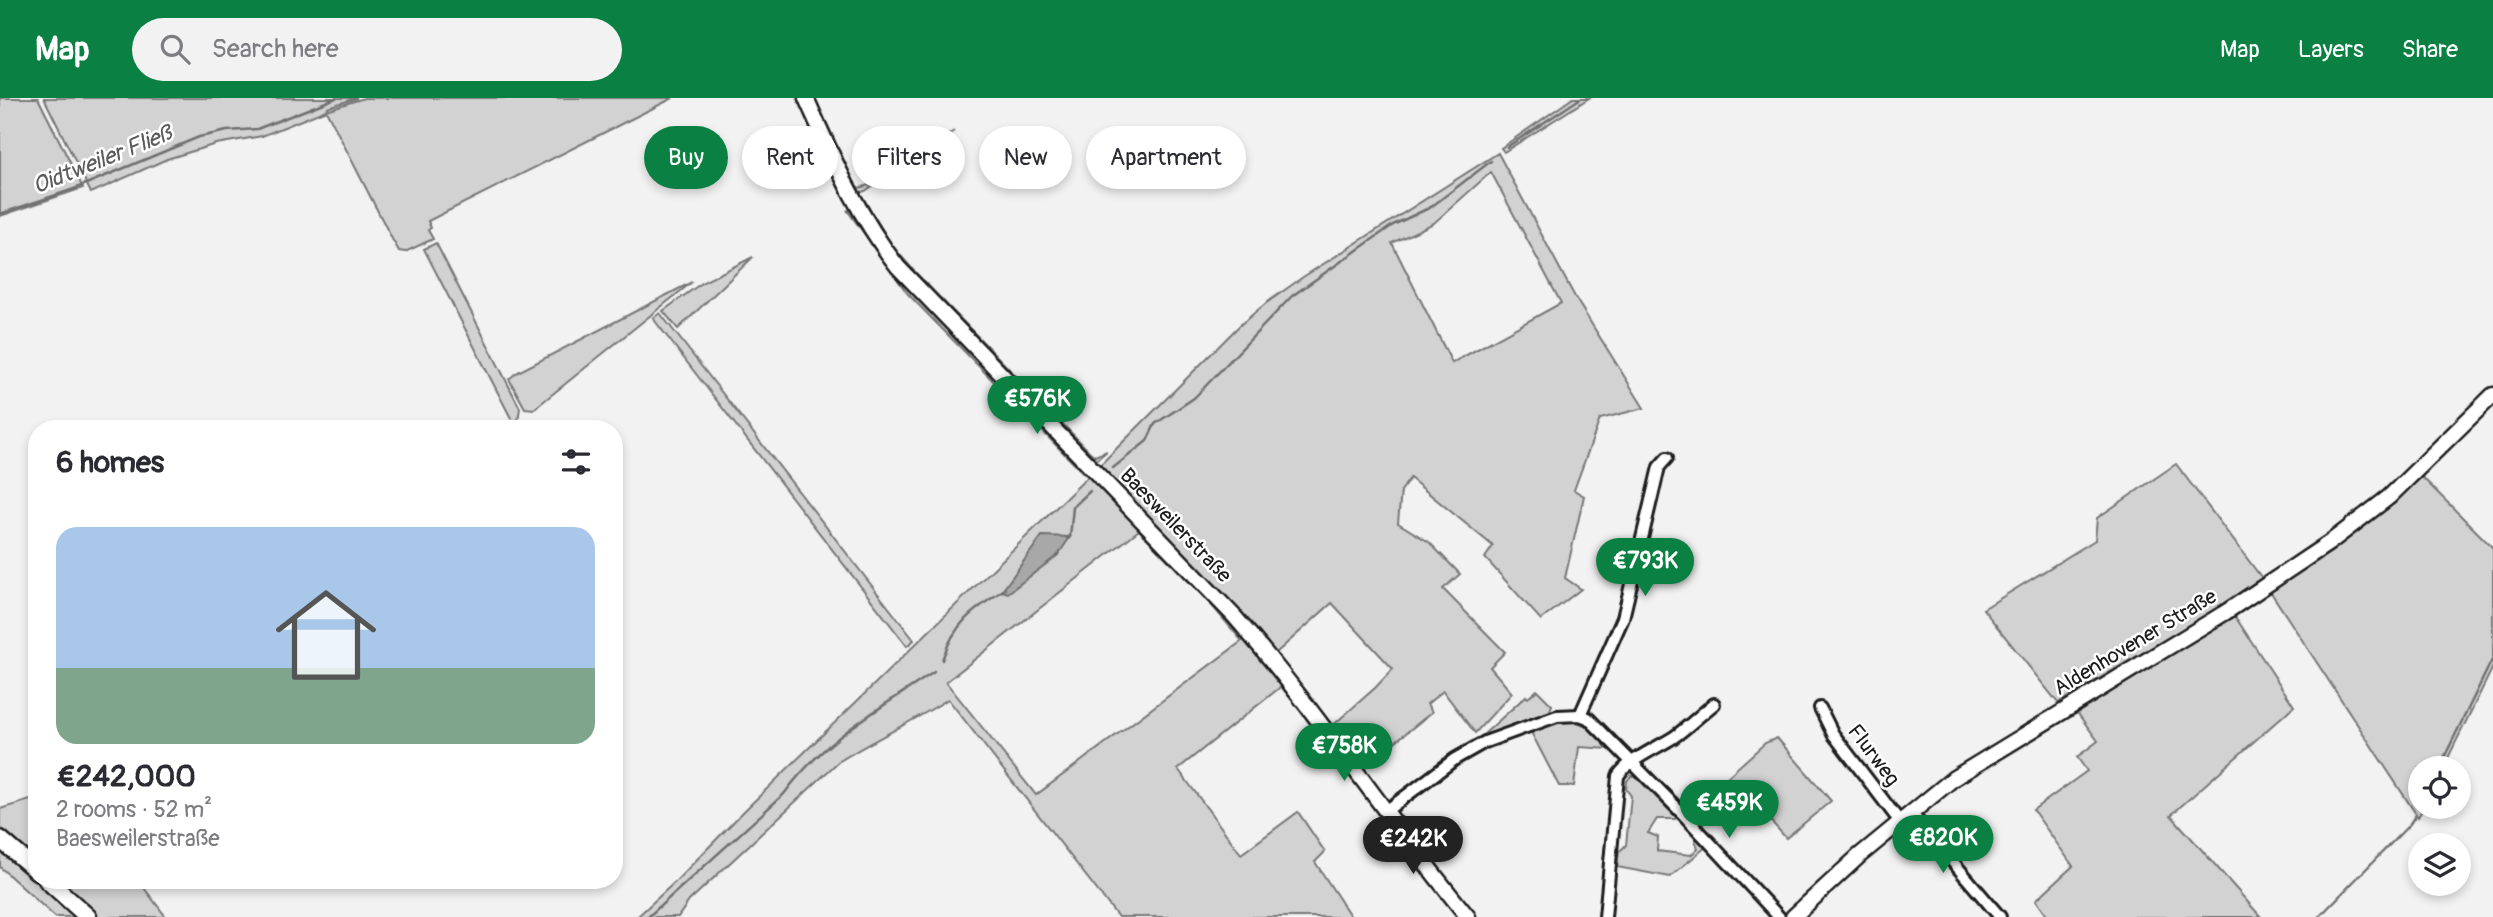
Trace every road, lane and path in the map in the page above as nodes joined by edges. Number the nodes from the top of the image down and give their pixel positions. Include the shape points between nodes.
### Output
1 (806, 98) edge
2 (2493, 396) edge
3 (1667, 458) dead end
4 (1714, 704) dead end
5 (1820, 709) dead end
6 (1580, 715) junction
7 (1633, 761) junction
8 (1386, 811) junction
9 (1905, 817) junction
10 (0, 839) edge
11 (28, 863) edge
12 (57, 889) edge
13 (88, 917) edge
14 (1468, 917) edge
15 (1605, 917) edge
16 (1779, 917) edge
17 (1793, 917) edge
18 (2000, 917) edge

1 - 8 street, Baesweilerstraße via 853,201 898,267 1234,616 1280,669
2 - 9 street, Aldenhovener Straße via 2389,497 2329,543 2226,612 1954,778
3 - 6 street via 1659,467 1623,618
4 - 7 street
5 - 9 street, Flurweg via 1833,734
6 - 7 street
6 - 8 street via 1557,716 1485,742
7 - 15 street via 1619,776
7 - 16 street
8 - 14 street, Baesweilerstraße
9 - 17 street, Aldenhovener Straße
9 - 18 street, Flurweg
10 - 11 main road
12 - 13 main road

